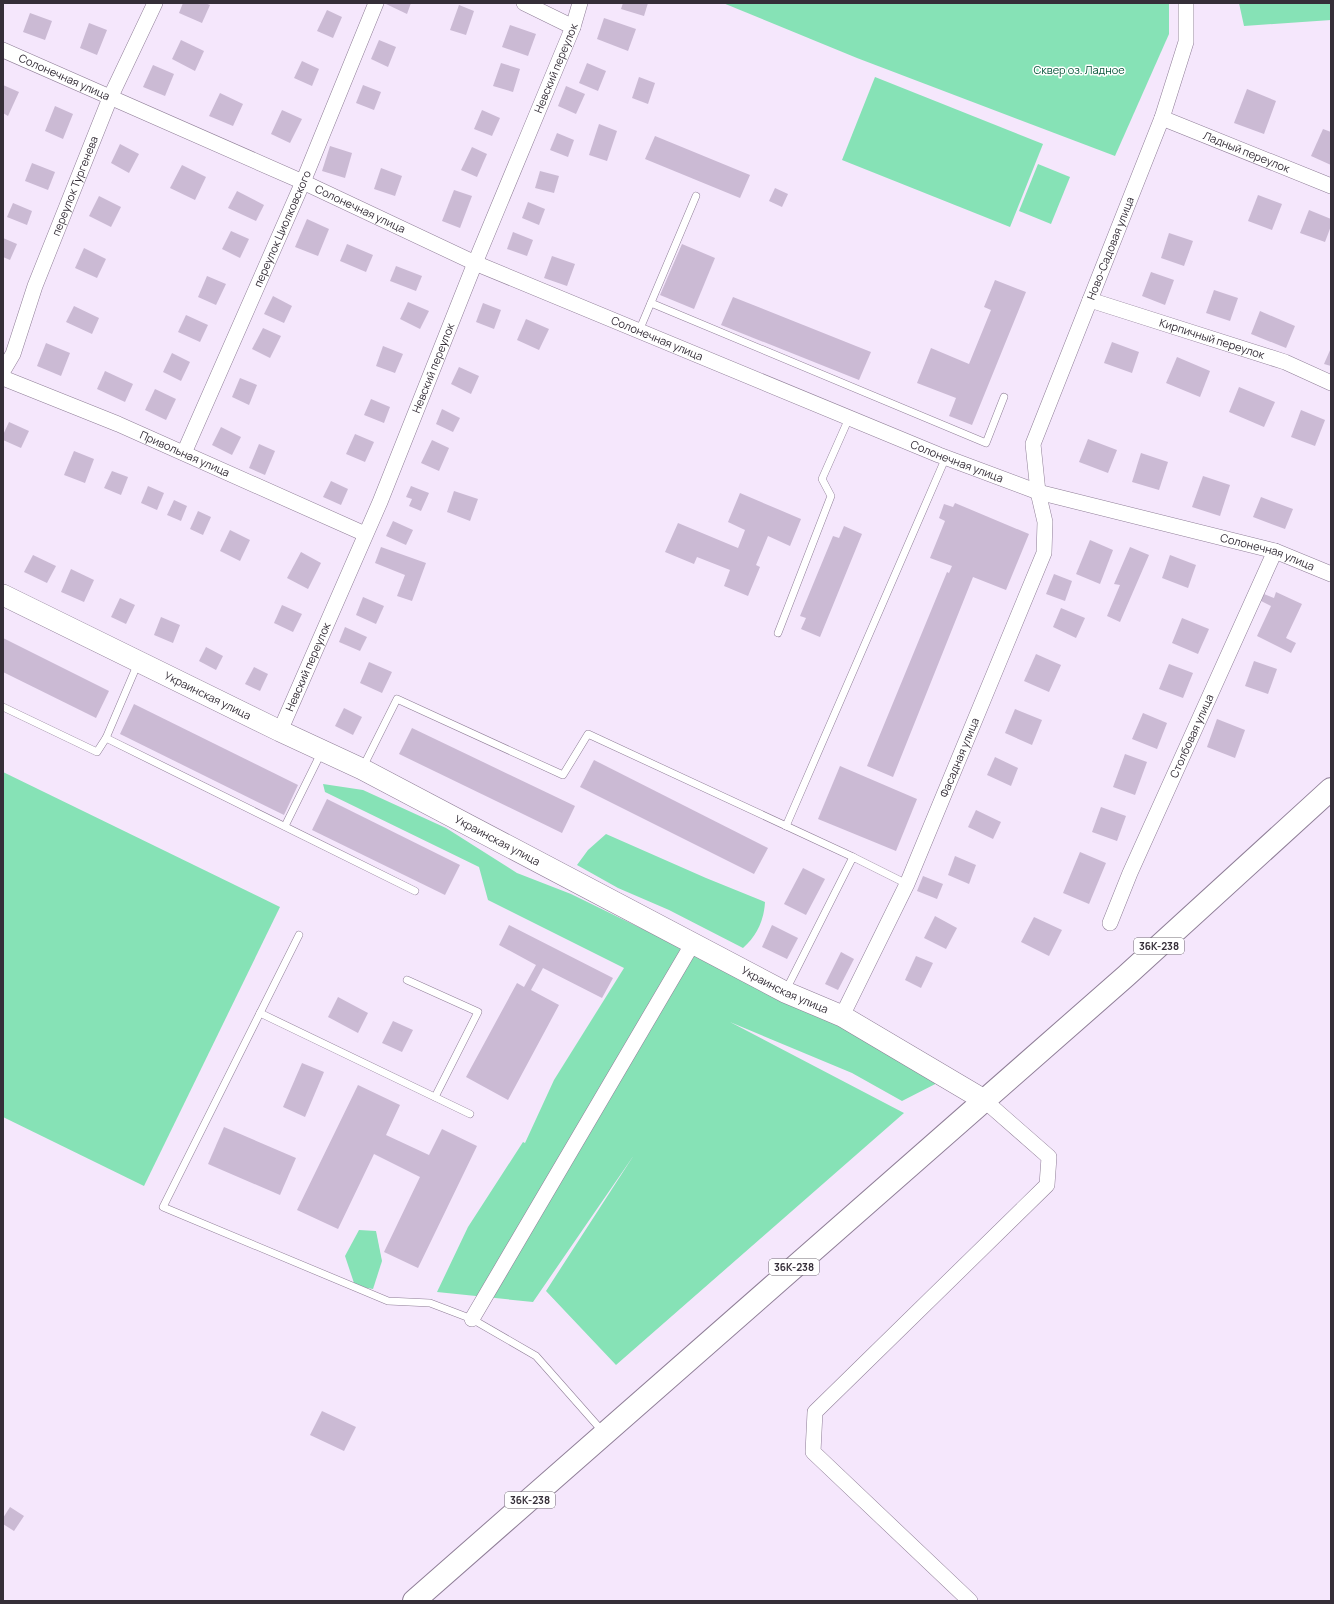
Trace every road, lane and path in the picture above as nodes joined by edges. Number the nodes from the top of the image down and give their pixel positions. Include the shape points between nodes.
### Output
1 (155, 3) edge
2 (376, 3) edge
3 (524, 3) edge
4 (580, 3) edge
5 (1186, 3) edge
6 (573, 27) junction
7 (3, 50) edge
8 (110, 98) junction
9 (1162, 118) junction
10 (303, 182) junction
11 (1331, 186) edge
12 (696, 196) dead end
13 (475, 263) junction
14 (1090, 300) junction
15 (651, 304) junction
16 (639, 332) junction
17 (3, 371) edge
18 (3, 378) edge
19 (1331, 383) edge
20 (1004, 397) dead end
21 (849, 418) junction
22 (184, 453) junction
23 (946, 458) junction
24 (1038, 492) junction
25 (365, 534) junction
26 (1275, 551) junction
27 (1331, 574) edge
28 (3, 595) edge
29 (778, 633) dead end
30 (139, 661) junction
31 (3, 707) edge
32 (280, 731) junction
33 (106, 738) junction
34 (322, 750) junction
35 (362, 769) junction
36 (1331, 789) edge
37 (285, 826) junction
38 (786, 826) junction
39 (853, 857) junction
40 (907, 884) junction
41 (415, 891) dead end
42 (1110, 923) dead end
43 (299, 935) dead end
44 (692, 943) junction
45 (407, 980) dead end
46 (785, 992) junction
47 (260, 1013) junction
48 (842, 1016) junction
49 (435, 1097) junction
50 (984, 1100) junction
51 (470, 1114) dead end
52 (472, 1319) junction
53 (605, 1434) junction
54 (967, 1600) edge
55 (414, 1601) edge

1 - 8 street, переулок Тургенева
2 - 10 street, переулок Циолковского
3 - 6 street
4 - 6 street, Невский переулок
5 - 9 street, Ново-Садовая улица via 1186,42
6 - 13 street, Невский переулок
7 - 8 street, Солонечная улица
8 - 10 street, Солонечная улица
8 - 17 street, переулок Тургенева via 35,286 13,354
9 - 11 street, Ладный переулок
9 - 14 street, Ново-Садовая улица
10 - 13 street, Солонечная улица
10 - 22 street, переулок Циолковского
12 - 15 lane
13 - 16 street, Солонечная улица
13 - 25 street, Невский переулок
14 - 19 street, Кирпичный переулок via 1285,362
14 - 24 street, Ново-Садовая улица via 1033,444
15 - 16 lane
15 - 20 lane via 986,443
16 - 21 street, Солонечная улица
18 - 22 street, Привольная улица
21 - 23 street, Солонечная улица
21 - 29 lane via 822,479 831,496
22 - 25 street, Привольная улица
23 - 24 street, Солонечная улица
23 - 38 lane
24 - 26 street, Солонечная улица
24 - 40 street, Фасадная улица via 1045,522 1044,552
25 - 32 street, Невский переулок
26 - 27 street, Солонечная улица
26 - 42 street, Столбовая улица
28 - 30 main road, Украинская улица
30 - 32 main road, Украинская улица
30 - 33 lane
31 - 33 lane via 97,752
32 - 34 main road, Украинская улица
33 - 37 lane
34 - 35 main road, Украинская улица
34 - 37 lane
35 - 38 lane via 397,699 563,775 588,734
35 - 44 main road, Украинская улица
36 - 50 main road, 36К-238 via 1126,976
37 - 41 lane
38 - 39 lane
39 - 40 lane
39 - 46 lane
40 - 48 street, Фасадная улица
43 - 47 lane
44 - 46 main road, Украинская улица
44 - 52 street
45 - 49 lane via 478,1012
46 - 48 main road, Украинская улица
47 - 49 lane
47 - 52 lane via 163,1207 388,1301 430,1303
48 - 50 main road, Украинская улица
49 - 51 lane
50 - 53 main road, 36К-238
50 - 54 street via 1049,1157 1048,1185 815,1412 813,1452
52 - 53 lane via 536,1356
53 - 55 main road, 36К-238

